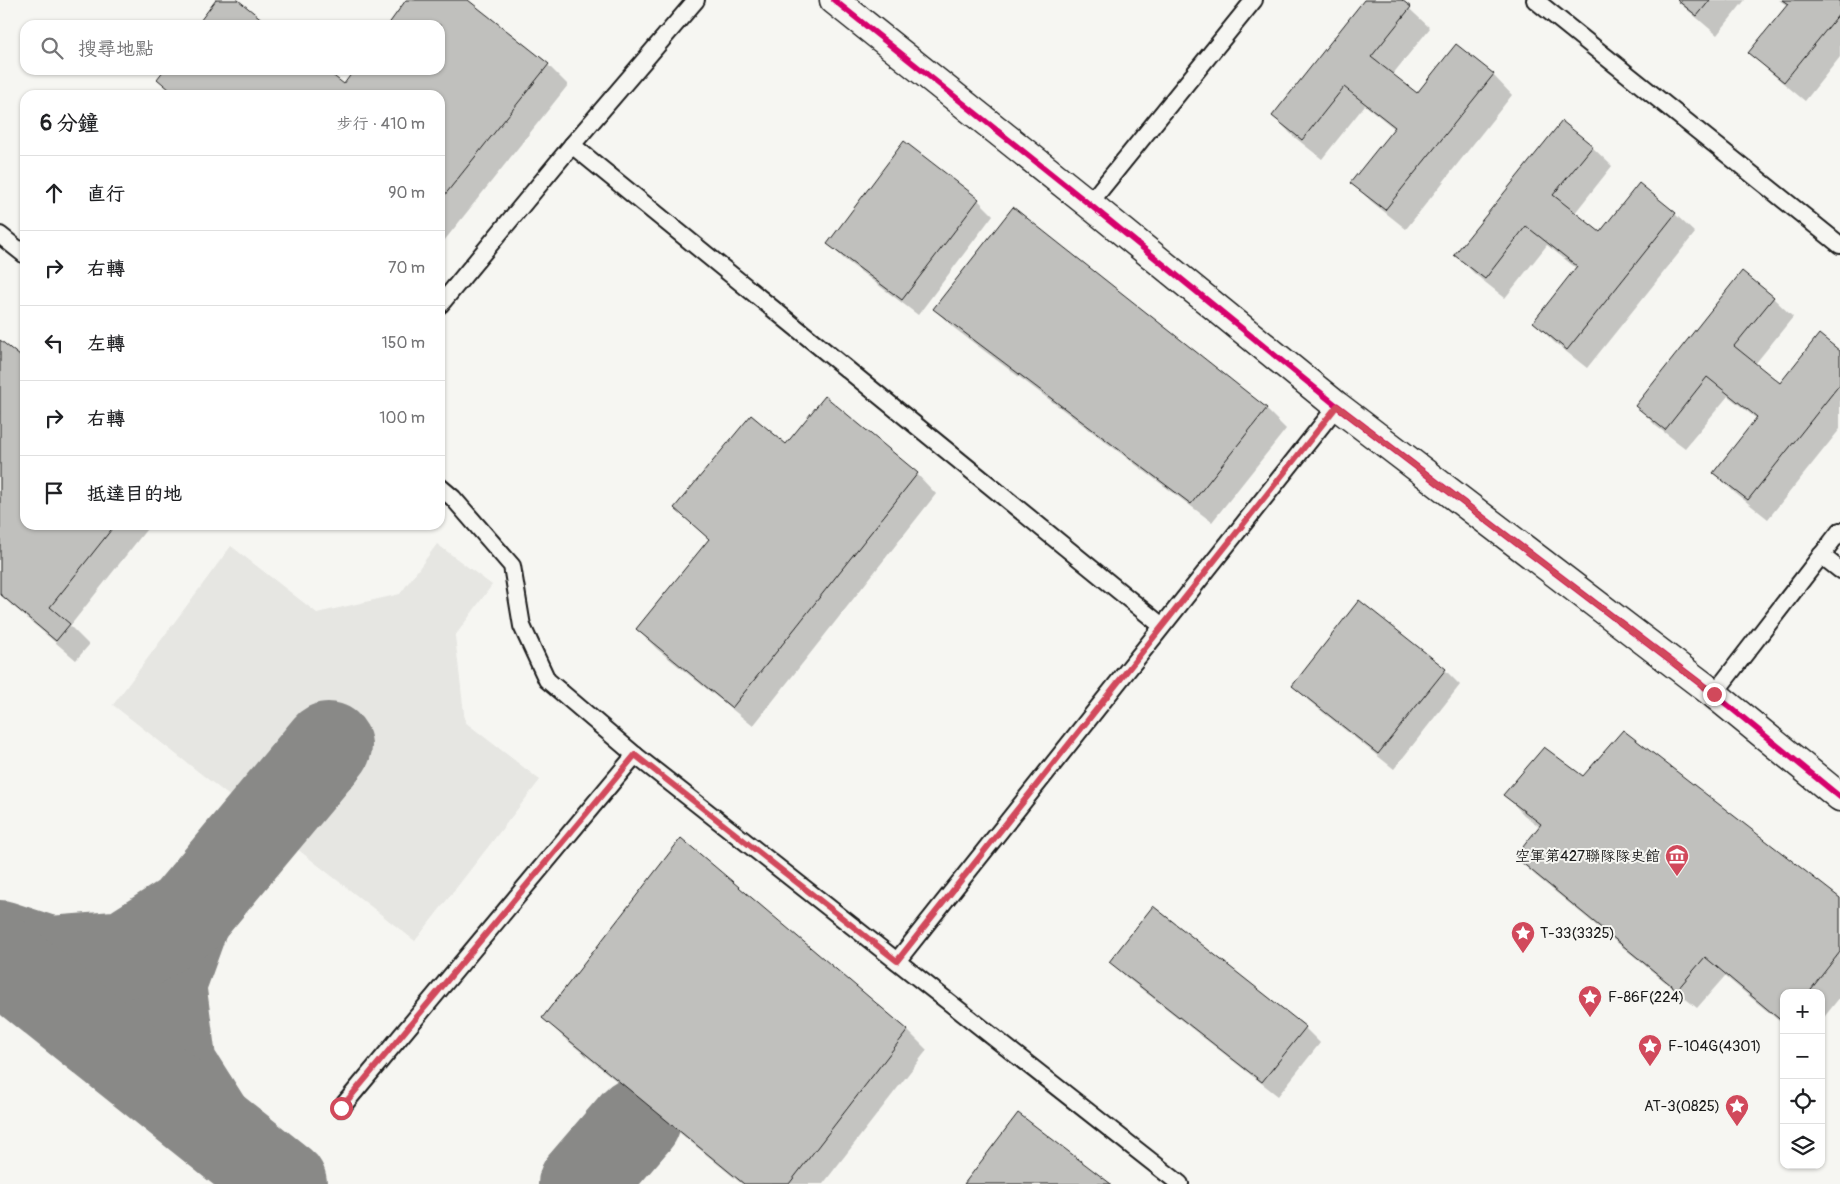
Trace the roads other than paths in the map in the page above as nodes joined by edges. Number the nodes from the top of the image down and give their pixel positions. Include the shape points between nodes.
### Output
1 (696, 0) edge
2 (834, 0) edge
3 (1254, 0) edge
4 (1535, 0) edge
5 (572, 145) junction
6 (1090, 204) junction
7 (0, 235) edge
8 (1840, 245) edge
9 (20, 251) edge
10 (445, 299) edge
11 (1337, 406) junction
12 (445, 491) edge
13 (1840, 532) edge
14 (1820, 554) junction
15 (1840, 570) edge
16 (1162, 626) junction
17 (1714, 694) junction
18 (635, 755) junction
19 (1840, 797) edge
20 (897, 961) junction
21 (341, 1108) dead end
22 (1180, 1184) edge

1 - 5 lane
2 - 6 street
3 - 6 lane
4 - 8 lane
5 - 10 lane
5 - 16 lane
6 - 11 street
7 - 9 lane
11 - 16 lane
11 - 17 street
12 - 18 lane via 512,566 522,626 547,680
13 - 14 lane
14 - 15 lane
14 - 17 lane
16 - 20 lane
17 - 19 street
18 - 20 lane
18 - 21 lane
20 - 22 lane

